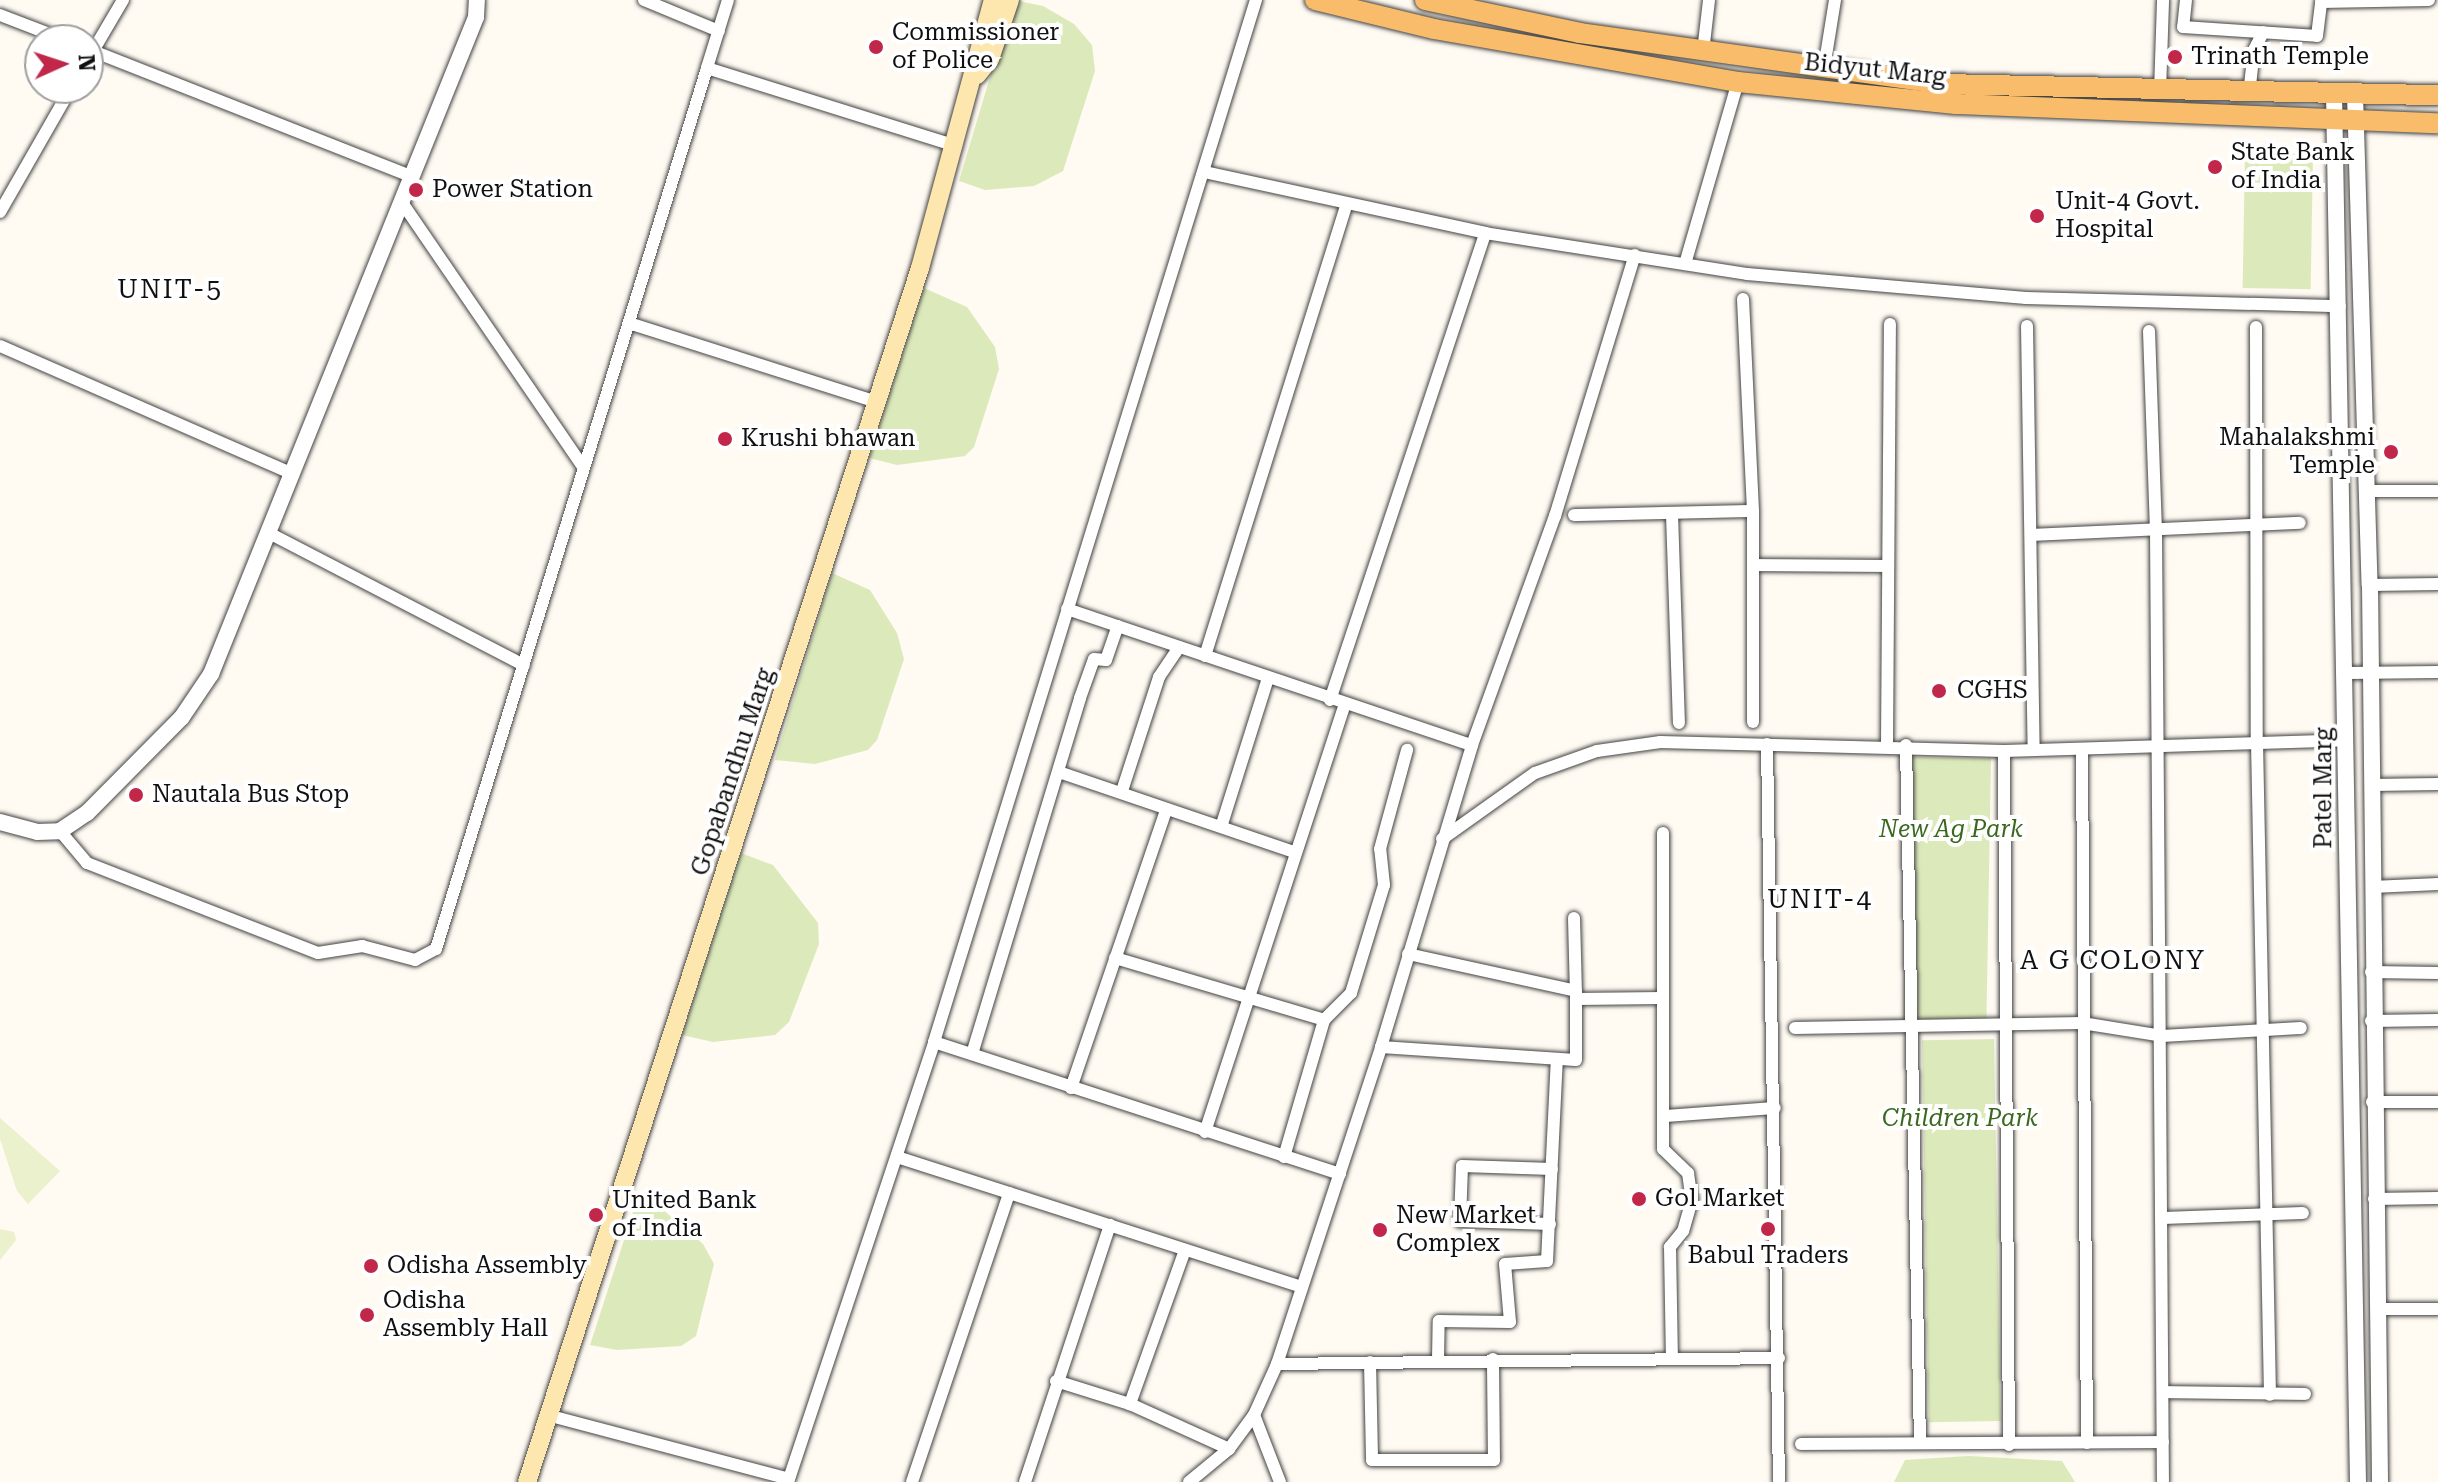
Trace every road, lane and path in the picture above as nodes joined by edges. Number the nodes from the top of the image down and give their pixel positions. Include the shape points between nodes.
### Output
1 (123, 0) edge
2 (491, 0) edge
3 (644, 0) edge
4 (728, 0) edge
5 (993, 0) edge
6 (1010, 0) edge
7 (1256, 0) edge
8 (1315, 0) edge
9 (1709, 0) edge
10 (1835, 0) edge
11 (2163, 0) edge
12 (2186, 0) edge
13 (2429, 0) edge
14 (1432, 2) edge
15 (476, 8) edge
16 (0, 15) edge
17 (24, 24) edge
18 (1434, 29) junction
19 (104, 31) edge
20 (719, 31) junction
21 (2263, 32) junction
22 (1703, 52) junction
23 (104, 58) edge
24 (707, 68) junction
25 (1824, 68) junction
26 (977, 75) junction
27 (1738, 82) junction
28 (2160, 92) junction
29 (2249, 94) junction
30 (2344, 94) junction
31 (2438, 95) edge
32 (62, 104) edge
33 (2345, 117) junction
34 (2438, 123) edge
35 (956, 146) junction
36 (1204, 172) junction
37 (410, 176) junction
38 (401, 201) junction
39 (1347, 204) junction
40 (0, 212) edge
41 (1485, 233) junction
42 (1635, 255) junction
43 (1685, 264) junction
44 (1743, 299) dead end
45 (2340, 306) junction
46 (629, 323) junction
47 (1890, 324) dead end
48 (2027, 326) dead end
49 (2256, 327) dead end
50 (2149, 331) dead end
51 (0, 346) edge
52 (876, 402) junction
53 (583, 467) junction
54 (291, 473) junction
55 (2367, 491) junction
56 (2438, 491) edge
57 (1753, 511) junction
58 (1672, 514) junction
59 (1574, 515) dead end
60 (2259, 522) junction
61 (2300, 523) dead end
62 (2156, 532) junction
63 (269, 533) junction
64 (2031, 535) junction
65 (1753, 565) junction
66 (1886, 566) junction
67 (2438, 584) edge
68 (2370, 585) junction
69 (1067, 609) junction
70 (1118, 626) junction
71 (1179, 647) junction
72 (1205, 656) junction
73 (524, 665) junction
74 (2438, 672) edge
75 (2348, 673) junction
76 (2370, 673) junction
77 (1268, 678) junction
78 (1330, 700) junction
79 (1344, 706) junction
80 (1753, 722) dead end
81 (1679, 723) dead end
82 (2347, 740) junction
83 (2257, 742) junction
84 (1767, 744) junction
85 (1887, 744) junction
86 (1472, 745) junction
87 (1906, 745) junction
88 (2154, 748) junction
89 (2034, 749) junction
90 (1407, 750) dead end
91 (2082, 750) junction
92 (2004, 751) junction
93 (1059, 772) junction
94 (2438, 784) edge
95 (2372, 785) junction
96 (1122, 791) junction
97 (1166, 811) junction
98 (0, 822) edge
99 (1222, 824) junction
100 (60, 831) junction
101 (1663, 833) dead end
102 (1442, 839) junction
103 (1294, 852) junction
104 (2438, 884) edge
105 (2372, 887) junction
106 (1574, 918) dead end
107 (1408, 954) junction
108 (1115, 958) junction
109 (2371, 972) junction
110 (2438, 973) edge
111 (1576, 995) junction
112 (1662, 998) junction
113 (1251, 1000) junction
114 (1324, 1020) junction
115 (2438, 1020) edge
116 (2371, 1021) junction
117 (2082, 1023) junction
118 (2006, 1024) junction
119 (1912, 1026) junction
120 (1795, 1028) dead end
121 (2301, 1028) dead end
122 (2264, 1030) junction
123 (2162, 1036) junction
124 (934, 1042) junction
125 (1381, 1047) junction
126 (972, 1054) junction
127 (1557, 1059) junction
128 (1071, 1088) junction
129 (2372, 1102) junction
130 (2438, 1102) edge
131 (1775, 1108) junction
132 (1665, 1116) junction
133 (1205, 1132) junction
134 (897, 1157) junction
135 (1284, 1157) junction
136 (1552, 1169) junction
137 (1340, 1174) junction
138 (1009, 1193) junction
139 (2438, 1198) edge
140 (2374, 1199) junction
141 (2303, 1213) dead end
142 (2269, 1214) junction
143 (2162, 1218) junction
144 (1550, 1224) junction
145 (1110, 1225) junction
146 (1185, 1250) junction
147 (1301, 1287) junction
148 (2377, 1309) junction
149 (2438, 1309) edge
150 (1779, 1358) junction
151 (1493, 1359) junction
152 (1672, 1359) junction
153 (1438, 1360) junction
154 (1370, 1362) junction
155 (1277, 1364) junction
156 (1056, 1381) junction
157 (2163, 1392) junction
158 (2305, 1394) dead end
159 (2270, 1395) junction
160 (1130, 1404) junction
161 (1254, 1415) junction
162 (551, 1416) junction
163 (1920, 1440) junction
164 (2163, 1442) junction
165 (2087, 1443) junction
166 (1801, 1444) dead end
167 (2009, 1445) junction
168 (1229, 1449) junction
169 (795, 1480) edge
170 (527, 1482) edge
171 (912, 1482) edge
172 (1025, 1482) edge
173 (1189, 1482) edge
174 (1280, 1482) edge
175 (1779, 1482) edge
176 (2163, 1482) edge
177 (2358, 1482) edge
178 (2380, 1482) edge

1 - 19 street
2 - 15 street
3 - 20 street
4 - 20 street
5 - 26 main road, Gopabandhu Marg via 977,53
6 - 26 main road, Gopabandhu Marg via 990,59
7 - 36 street
8 - 18 main road, Bidyut Marg
9 - 22 street
10 - 25 street
11 - 28 street
12 - 21 street via 2183,27
13 - 21 street via 2321,2 2317,36
14 - 18 main road
14 - 22 main road, Bidyut Marg
15 - 37 street
16 - 17 street
18 - 27 main road, Bidyut Marg
20 - 24 street
21 - 29 street via 2254,50
22 - 25 main road, Bidyut Marg
23 - 37 street
24 - 35 street
24 - 46 street
25 - 28 main road, Bidyut Marg via 1943,84
26 - 35 main road, Gopabandhu Marg
27 - 33 main road, Bidyut Marg via 1956,104
27 - 43 street
28 - 29 main road, Bidyut Marg
29 - 30 main road, Bidyut Marg
30 - 31 main road, Bidyut Marg
30 - 33 street, Patel Marg
32 - 40 street
33 - 34 main road, Bidyut Marg
33 - 45 street, Patel Marg
33 - 55 street, Patel Marg
35 - 52 main road, Gopabandhu Marg
36 - 39 street
36 - 69 street
37 - 38 street
38 - 53 street
38 - 54 street
39 - 41 street
39 - 72 street
41 - 42 street
41 - 78 street
42 - 43 street
42 - 86 street via 1555,516
43 - 45 street via 1889,290
44 - 57 street
45 - 75 street, Patel Marg
46 - 52 street
46 - 53 street
47 - 66 street
48 - 64 street
49 - 60 street
50 - 62 street
51 - 54 street
52 - 162 main road, Gopabandhu Marg
53 - 73 street
54 - 63 street
55 - 56 street
55 - 68 street, Patel Marg
57 - 58 street
57 - 65 street
58 - 59 street
58 - 81 street
60 - 61 street
60 - 62 street
60 - 83 street
62 - 64 street
62 - 88 street
63 - 73 street
63 - 100 street via 211,674 195,700 121,782
64 - 89 street
65 - 66 street
65 - 80 street
66 - 85 street
67 - 68 street
68 - 76 street, Patel Marg
69 - 70 street
69 - 124 street
70 - 71 street
70 - 93 street via 1106,660 1094,659
71 - 72 street
71 - 96 street via 1159,677
72 - 77 street
73 - 100 street via 436,949 415,960 362,946 318,953 87,863
74 - 76 street
75 - 76 street
75 - 82 street, Patel Marg
76 - 95 street, Patel Marg
77 - 78 street
77 - 99 street
78 - 79 street
79 - 86 street
79 - 103 street
82 - 83 street
82 - 177 street, Patel Marg
83 - 88 street
83 - 122 street
84 - 85 street
84 - 102 street via 1660,742 1597,751 1535,773
84 - 131 street
85 - 87 street
86 - 102 street
87 - 92 street
87 - 119 street
88 - 91 street
88 - 123 street
89 - 91 street
89 - 92 street
90 - 114 street via 1380,849 1384,885 1355,980 1351,993
91 - 117 street
92 - 118 street
93 - 96 street
93 - 126 street
94 - 95 street
95 - 105 street, Patel Marg
96 - 97 street
97 - 99 street
97 - 108 street
98 - 100 street via 37,832
99 - 103 street
101 - 112 street
102 - 107 street
103 - 113 street
104 - 105 street
105 - 109 street, Patel Marg
106 - 111 street
107 - 111 street
107 - 125 street
108 - 113 street
108 - 128 street
109 - 110 street
109 - 116 street, Patel Marg
111 - 112 street
111 - 127 street via 1576,1060
112 - 132 street
113 - 114 street
113 - 133 street
114 - 135 street
115 - 116 street
116 - 129 street, Patel Marg
117 - 118 street
117 - 123 street
117 - 165 street
118 - 119 street
118 - 167 street
119 - 120 street
119 - 163 street
121 - 122 street
122 - 123 street
122 - 142 street
123 - 143 street
124 - 126 street
124 - 134 street
125 - 127 street
125 - 137 street
126 - 128 street
127 - 136 street
128 - 133 street
129 - 130 street
129 - 140 street, Patel Marg
131 - 132 street
131 - 150 street
132 - 152 street via 1663,1149 1688,1173 1692,1200 1683,1231 1670,1247
133 - 135 street
134 - 138 street
134 - 169 street
135 - 137 street
136 - 144 street
136 - 144 street via 1462,1166 1460,1221
137 - 147 street
138 - 145 street
138 - 171 street
139 - 140 street
140 - 148 street, Patel Marg
141 - 142 street
142 - 143 street
142 - 159 street
143 - 157 street
144 - 153 street via 1547,1261 1505,1264 1510,1322 1439,1321
145 - 146 street
145 - 156 street
146 - 147 street
146 - 160 street
147 - 155 street
148 - 149 street
148 - 178 street, Patel Marg
150 - 152 street
150 - 175 street
151 - 152 street
151 - 153 street
151 - 154 street via 1494,1460 1372,1460
153 - 154 street
154 - 155 street
155 - 161 street
156 - 160 street
156 - 172 street
157 - 159 street
157 - 164 street
158 - 159 street
160 - 168 street
161 - 168 street
161 - 174 street
162 - 169 street
162 - 170 main road, Gopabandhu Marg
163 - 166 street
163 - 167 street
164 - 165 street
164 - 176 street
165 - 167 street
168 - 173 street

